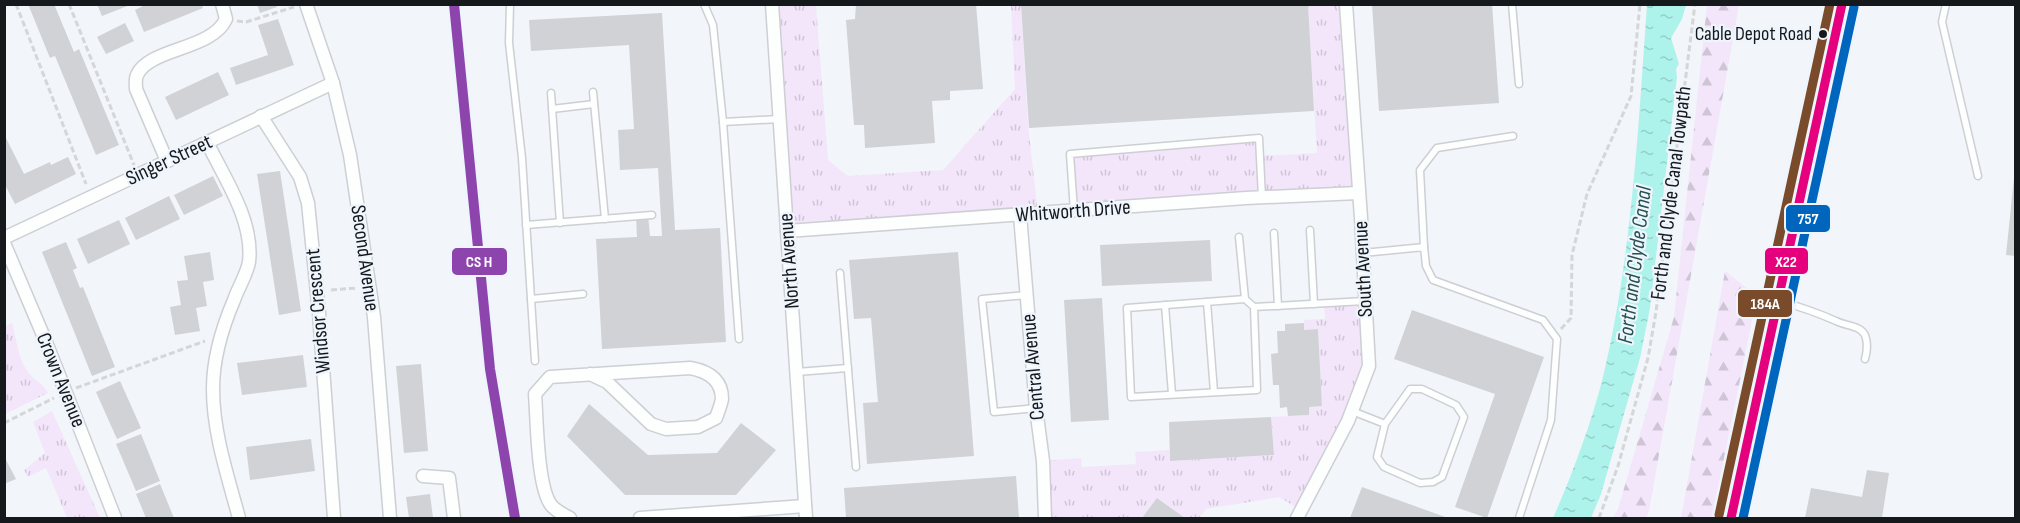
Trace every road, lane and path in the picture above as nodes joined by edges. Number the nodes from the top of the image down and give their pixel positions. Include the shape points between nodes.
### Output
1 (16, 4) edge
2 (69, 4) edge
3 (222, 4) edge
4 (304, 4) edge
5 (510, 4) edge
6 (704, 4) edge
7 (772, 4) edge
8 (1346, 4) edge
9 (1512, 4) edge
10 (1640, 4) edge
11 (1695, 4) edge
12 (1842, 4) edge
13 (1946, 4) edge
14 (226, 19) junction
15 (333, 82) junction
16 (1519, 84) dead end
17 (593, 92) dead end
18 (551, 93) dead end
19 (594, 104) junction
20 (552, 109) junction
21 (261, 116) junction
22 (780, 119) junction
23 (723, 122) junction
24 (1513, 136) dead end
25 (207, 142) junction
26 (167, 161) junction
27 (138, 175) junction
28 (1978, 176) dead end
29 (1358, 193) junction
30 (91, 197) junction
31 (1262, 199) junction
32 (1074, 211) junction
33 (652, 215) dead end
34 (1020, 215) junction
35 (605, 219) junction
36 (560, 223) junction
37 (526, 225) junction
38 (1310, 230) dead end
39 (787, 231) junction
40 (1274, 233) dead end
41 (1239, 237) dead end
42 (4, 238) edge
43 (4, 243) edge
44 (1424, 247) junction
45 (1363, 253) junction
46 (840, 273) dead end
47 (369, 287) junction
48 (317, 291) junction
49 (583, 294) dead end
50 (1027, 295) junction
51 (531, 299) junction
52 (1245, 299) junction
53 (1365, 301) junction
54 (1778, 301) junction
55 (1207, 302) junction
56 (1314, 304) junction
57 (1165, 305) junction
58 (1278, 306) junction
59 (1254, 307) junction
60 (221, 336) junction
61 (1555, 336) junction
62 (738, 339) dead end
63 (1865, 359) dead end
64 (535, 361) dead end
65 (848, 368) junction
66 (796, 372) junction
67 (590, 374) junction
68 (66, 392) junction
69 (1214, 392) junction
70 (1172, 394) junction
71 (1036, 408) junction
72 (1352, 411) junction
73 (4, 423) edge
74 (1385, 424) junction
75 (856, 467) dead end
76 (423, 476) dead end
77 (805, 506) junction
78 (749, 514) edge
79 (115, 519) edge
80 (239, 519) edge
81 (334, 519) edge
82 (390, 519) edge
83 (454, 519) edge
84 (570, 519) edge
85 (640, 519) edge
86 (806, 519) edge
87 (1046, 519) edge
88 (1297, 519) edge
89 (1519, 519) edge
90 (1599, 519) edge
91 (1731, 519) edge

1 - 30 path
2 - 27 path
3 - 14 street
4 - 14 path via 246,22
4 - 15 street, Second Avenue
5 - 37 lane via 509,43
6 - 23 lane via 713,26
7 - 22 street, North Avenue
8 - 29 street, South Avenue
9 - 16 lane
10 - 61 path via 1631,96 1587,194 1572,255 1571,318
11 - 90 path, Forth and Clyde Canal Towpath via 1648,358
12 - 54 main road
13 - 28 lane via 1942,22
14 - 26 street via 212,35 144,65 136,76 136,89
15 - 21 street, Singer Street
15 - 47 street, Second Avenue via 350,155
17 - 19 lane
18 - 20 lane
19 - 20 lane
19 - 35 lane
20 - 36 lane
21 - 25 street, Singer Street
21 - 48 street, Windsor Crescent via 305,190
22 - 23 lane
22 - 39 street, North Avenue
23 - 62 lane
24 - 44 lane via 1437,148 1420,170
25 - 26 street, Singer Street
25 - 60 street via 247,233 249,262
26 - 27 street, Singer Street
27 - 30 street, Singer Street
29 - 31 street, Whitworth Drive
29 - 45 street, South Avenue
30 - 42 street, Singer Street
31 - 32 street, Whitworth Drive
31 - 32 lane via 1259,138 1070,154
32 - 34 street, Whitworth Drive
33 - 35 lane
34 - 39 street, Whitworth Drive
34 - 50 street, Central Avenue
35 - 36 lane
36 - 37 lane
37 - 51 lane
38 - 56 lane
39 - 66 street, North Avenue
40 - 58 lane
41 - 52 lane
43 - 68 street, Crown Avenue
44 - 45 lane
44 - 61 lane via 1426,267 1433,280 1543,320
45 - 53 street, South Avenue
46 - 65 lane
47 - 48 path
47 - 82 street, Second Avenue
48 - 81 street, Windsor Crescent
49 - 51 lane
50 - 71 street, Central Avenue
50 - 71 lane via 982,299 993,412
51 - 64 lane
52 - 55 lane
52 - 59 lane
53 - 56 lane
53 - 72 street, South Avenue via 1369,366
54 - 63 lane via 1859,328 1865,335
54 - 91 main road
55 - 57 lane
55 - 69 lane
56 - 58 lane
57 - 70 lane
57 - 70 lane via 1127,308 1131,397
58 - 59 lane
59 - 69 lane via 1257,390
60 - 68 path
60 - 80 street via 213,388 215,416
61 - 89 lane via 1551,420
65 - 66 lane
65 - 75 lane
66 - 77 street, North Avenue
67 - 67 street via 607,382 651,424 666,429 698,427 716,418 722,398 717,381 706,371 690,368
67 - 84 street via 550,377 535,394 544,489 551,504
68 - 73 path
68 - 79 street, Crown Avenue
69 - 70 lane
71 - 87 street, Central Avenue
72 - 74 lane
72 - 88 street, South Avenue
74 - 74 lane via 1410,388 1422,389 1456,405 1464,417 1442,477 1433,482 1420,483 1383,467 1377,457
76 - 83 street via 450,478
77 - 78 street
77 - 86 street, North Avenue
78 - 85 street

